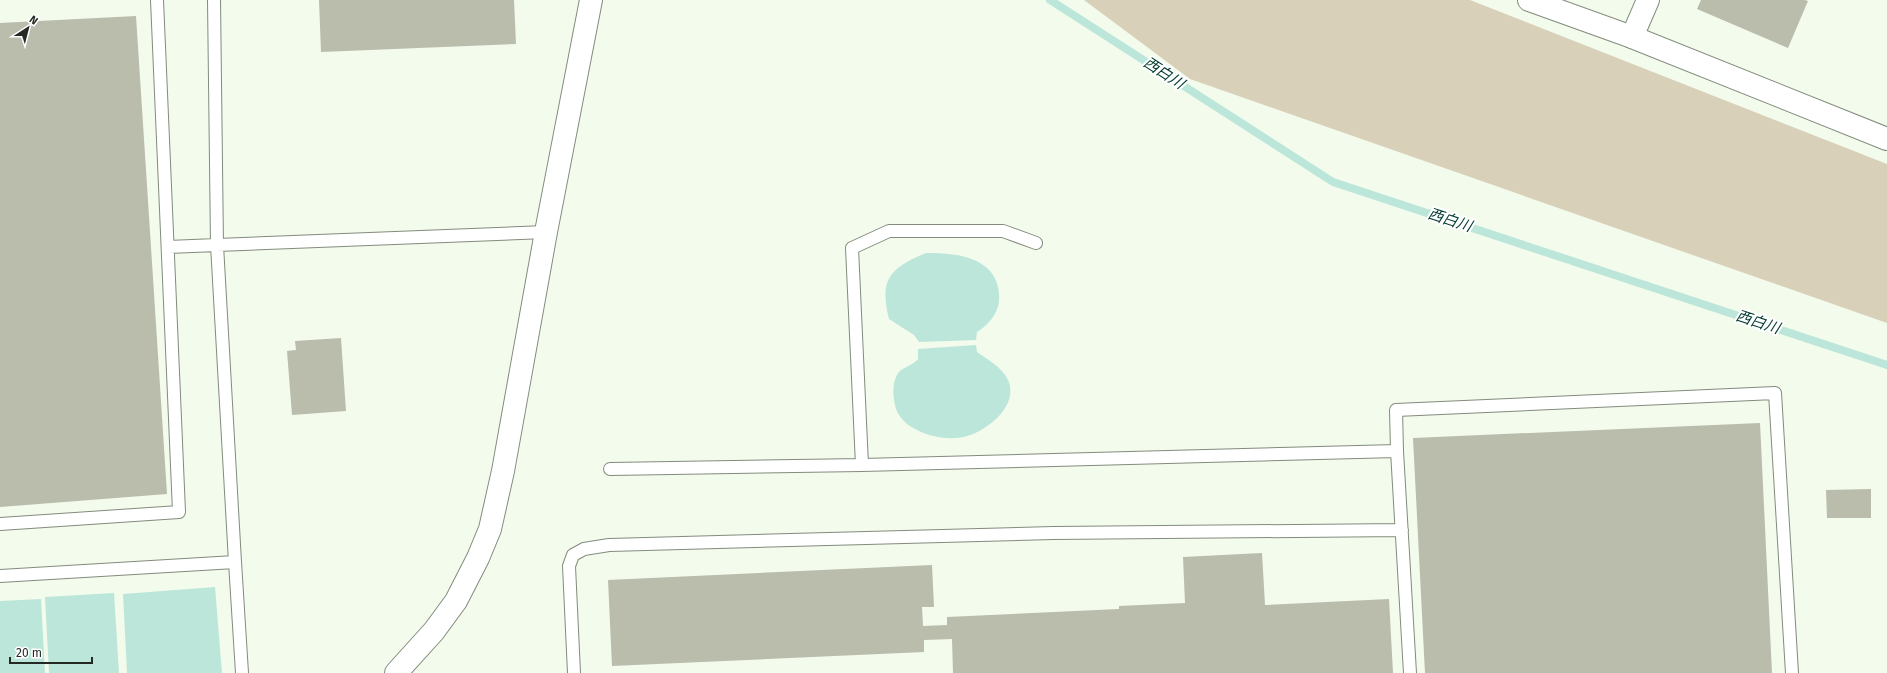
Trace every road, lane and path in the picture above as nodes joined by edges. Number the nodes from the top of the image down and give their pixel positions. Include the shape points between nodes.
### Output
1 (157, 0) edge
2 (214, 0) edge
3 (591, 0) edge
4 (1529, 0) edge
5 (1648, 0) edge
6 (1632, 37) junction
7 (1887, 139) edge
8 (546, 232) junction
9 (1036, 243) dead end
10 (217, 245) junction
11 (168, 247) junction
12 (1397, 451) junction
13 (862, 465) junction
14 (610, 469) dead end
15 (0, 524) edge
16 (1402, 530) junction
17 (235, 562) junction
18 (0, 576) edge
19 (242, 673) edge
20 (396, 673) edge
21 (574, 673) edge
22 (1410, 673) edge
23 (1792, 673) edge

1 - 11 lane
2 - 10 lane
3 - 8 street
4 - 6 street
5 - 6 street
6 - 7 street
8 - 10 lane
8 - 20 street via 503,471 490,529 456,601 434,631
9 - 13 lane via 1003,231 889,231 852,248
10 - 11 lane
10 - 17 lane
11 - 15 lane via 179,512
12 - 13 lane
12 - 16 lane
12 - 23 lane via 1396,410 1775,392
13 - 14 lane
16 - 21 lane via 1053,533 608,545 590,548 573,555 569,566
16 - 22 lane
17 - 18 lane
17 - 19 lane

